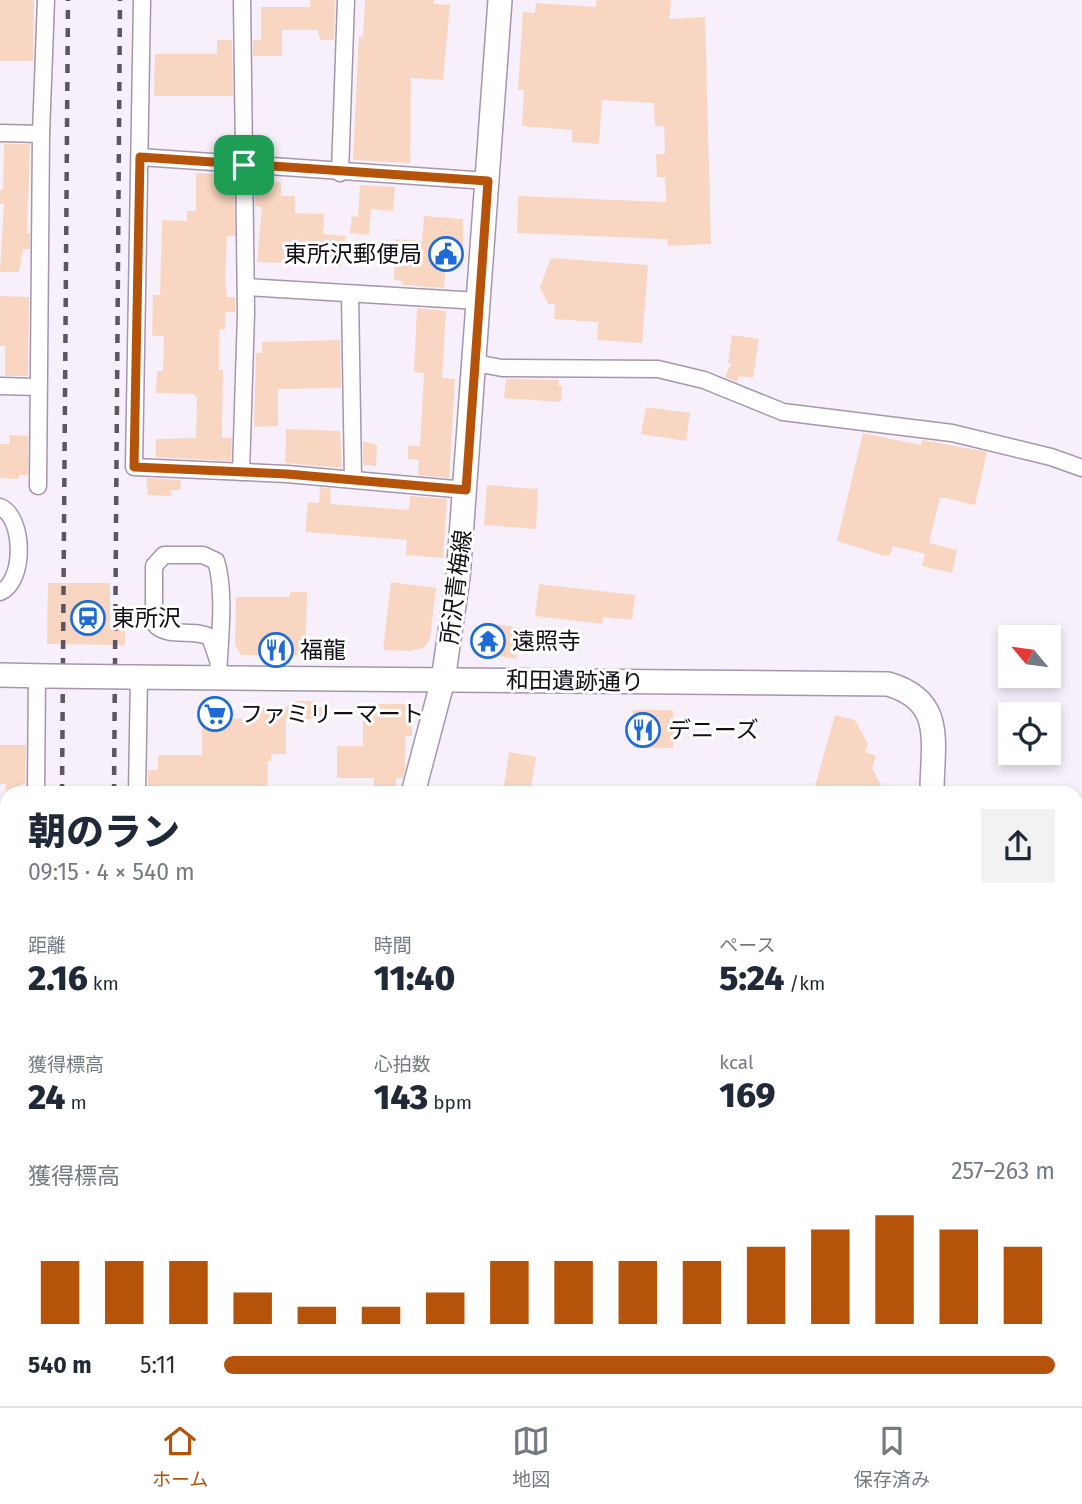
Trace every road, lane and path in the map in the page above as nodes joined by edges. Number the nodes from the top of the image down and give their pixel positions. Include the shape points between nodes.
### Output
1 (46, 0) edge
2 (142, 0) edge
3 (242, 0) edge
4 (346, 0) edge
5 (500, 0) edge
6 (0, 132) edge
7 (41, 134) junction
8 (140, 157) junction
9 (244, 165) junction
10 (340, 173) junction
11 (488, 181) junction
12 (246, 287) junction
13 (350, 294) junction
14 (479, 301) junction
15 (475, 363) junction
16 (0, 386) edge
17 (38, 387) junction
18 (1082, 468) edge
19 (242, 472) junction
20 (352, 479) junction
21 (38, 486) dead end
22 (466, 490) junction
23 (0, 507) edge
24 (0, 592) edge
25 (218, 668) junction
26 (0, 675) edge
27 (42, 676) junction
28 (134, 677) junction
29 (443, 680) junction
30 (36, 786) edge
31 (137, 786) edge
32 (418, 786) edge
33 (932, 786) edge

1 - 7 street
2 - 8 street
3 - 9 street
4 - 10 street
5 - 11 street, 所沢青梅線
6 - 7 street
7 - 17 street
8 - 9 street
8 - 19 street via 134,467
9 - 10 street
9 - 12 street
10 - 11 street
11 - 14 street, 所沢青梅線
12 - 13 street
12 - 19 street
13 - 14 street
13 - 20 street
14 - 15 street, 所沢青梅線
15 - 18 street via 502,368 658,369 704,380 783,412 952,433
15 - 22 street, 所沢青梅線
16 - 17 street
17 - 21 street
19 - 20 street
20 - 22 street
22 - 29 street, 所沢青梅線
23 - 24 street via 8,511 17,527 17,572 14,582
25 - 25 street via 214,644 205,634 164,631 154,623 154,566 164,555 203,555 216,561 220,581
25 - 28 street, 和田遺跡通り
25 - 29 street, 和田遺跡通り
26 - 27 street, 和田遺跡通り
27 - 28 street, 和田遺跡通り, bridge
27 - 30 street
28 - 31 street
29 - 32 street, 所沢青梅線
29 - 33 street, 和田遺跡通り via 888,684 911,691 930,713

